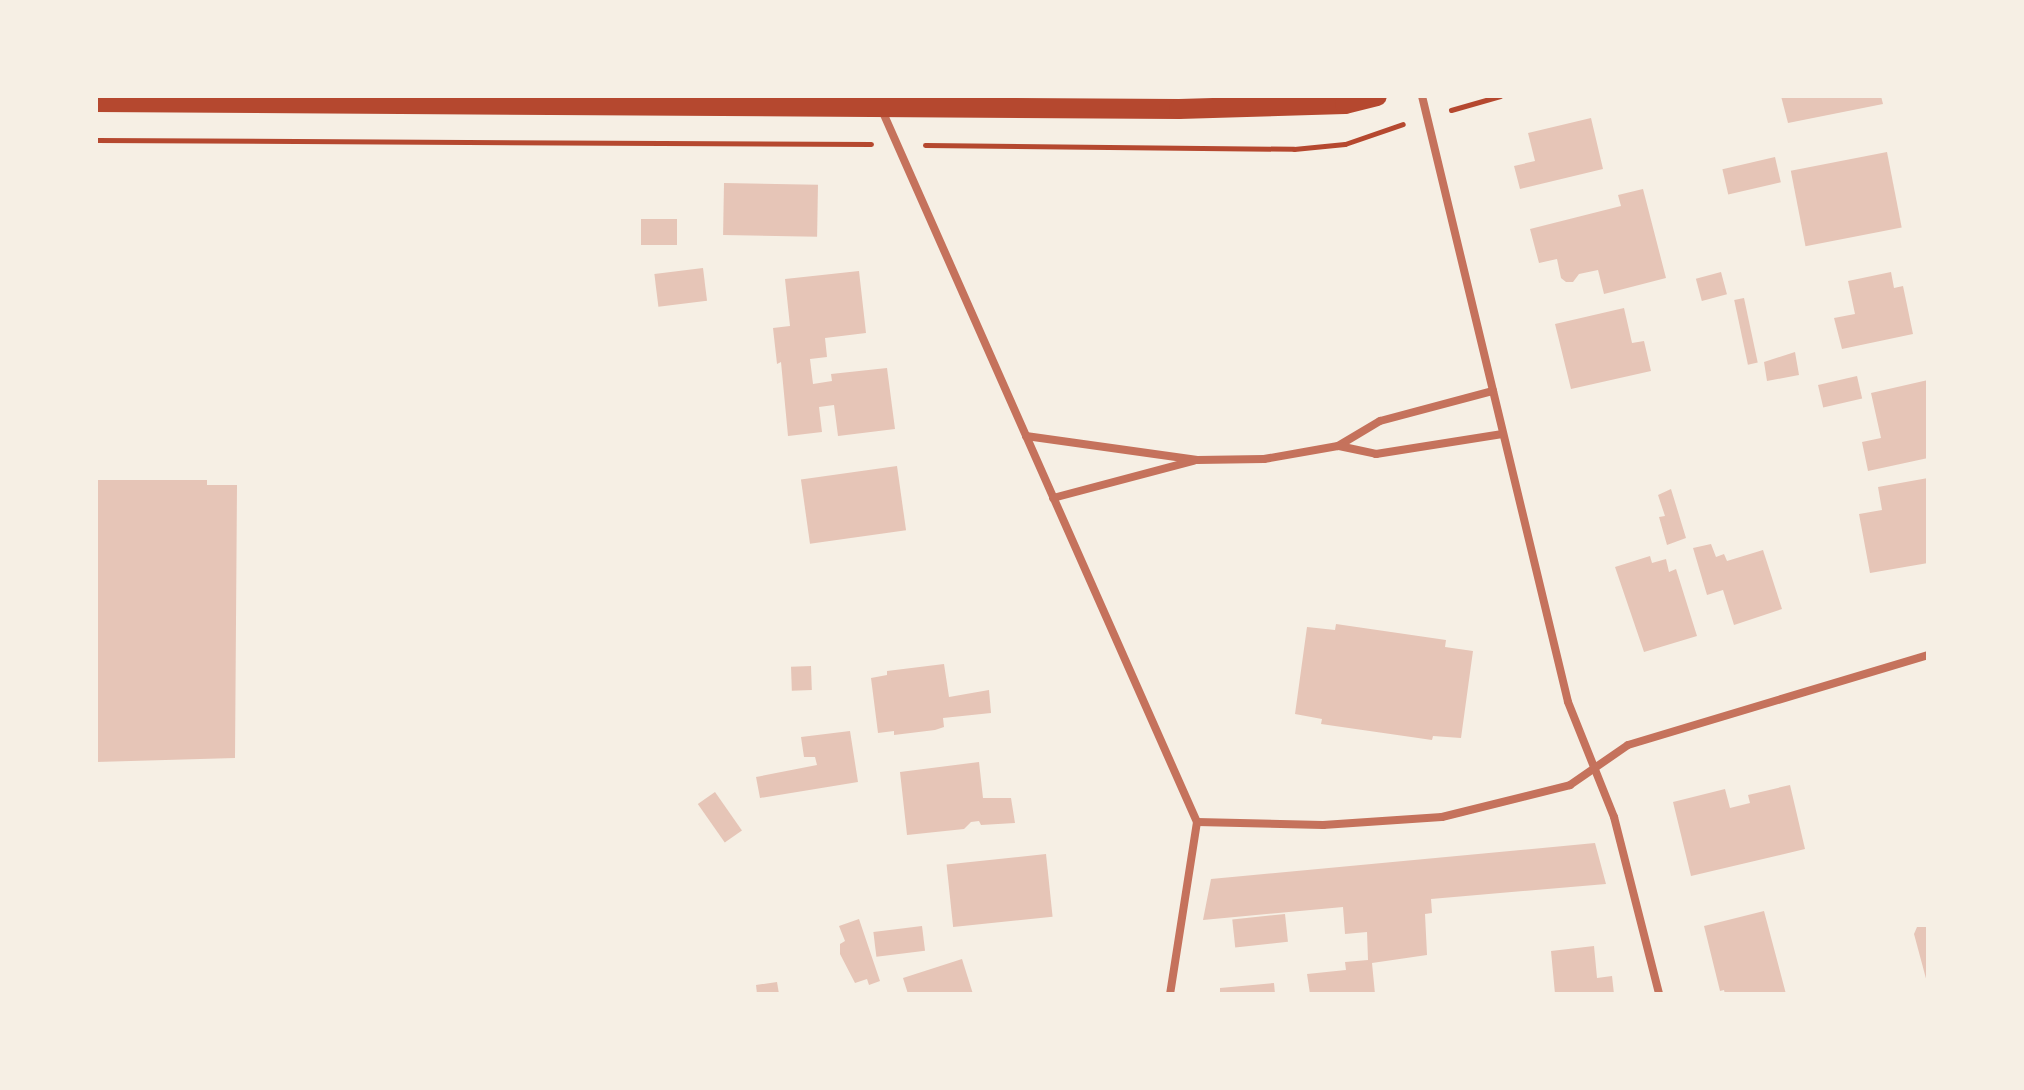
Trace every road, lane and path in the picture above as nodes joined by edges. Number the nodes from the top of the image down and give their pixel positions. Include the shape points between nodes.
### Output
1 (1377, 96) edge
2 (1422, 96) edge
3 (96, 102) edge
4 (880, 105) junction
5 (1493, 391) junction
6 (1502, 434) junction
7 (1026, 436) junction
8 (1338, 446) junction
9 (1197, 460) junction
10 (1053, 498) junction
11 (1928, 655) edge
12 (1597, 769) junction
13 (1197, 822) junction
14 (1170, 994) edge
15 (1659, 994) edge

1 - 4 main road via 1345,104 1273,108
2 - 5 street
3 - 4 main road
4 - 7 street
5 - 6 street
5 - 8 street via 1380,421
6 - 8 street via 1376,454
6 - 12 street via 1568,702
7 - 9 street
7 - 10 street
8 - 9 street via 1264,459
9 - 10 street
10 - 13 street
11 - 12 street via 1628,745
12 - 13 street via 1570,785 1442,817 1323,825
12 - 15 street
13 - 14 street

